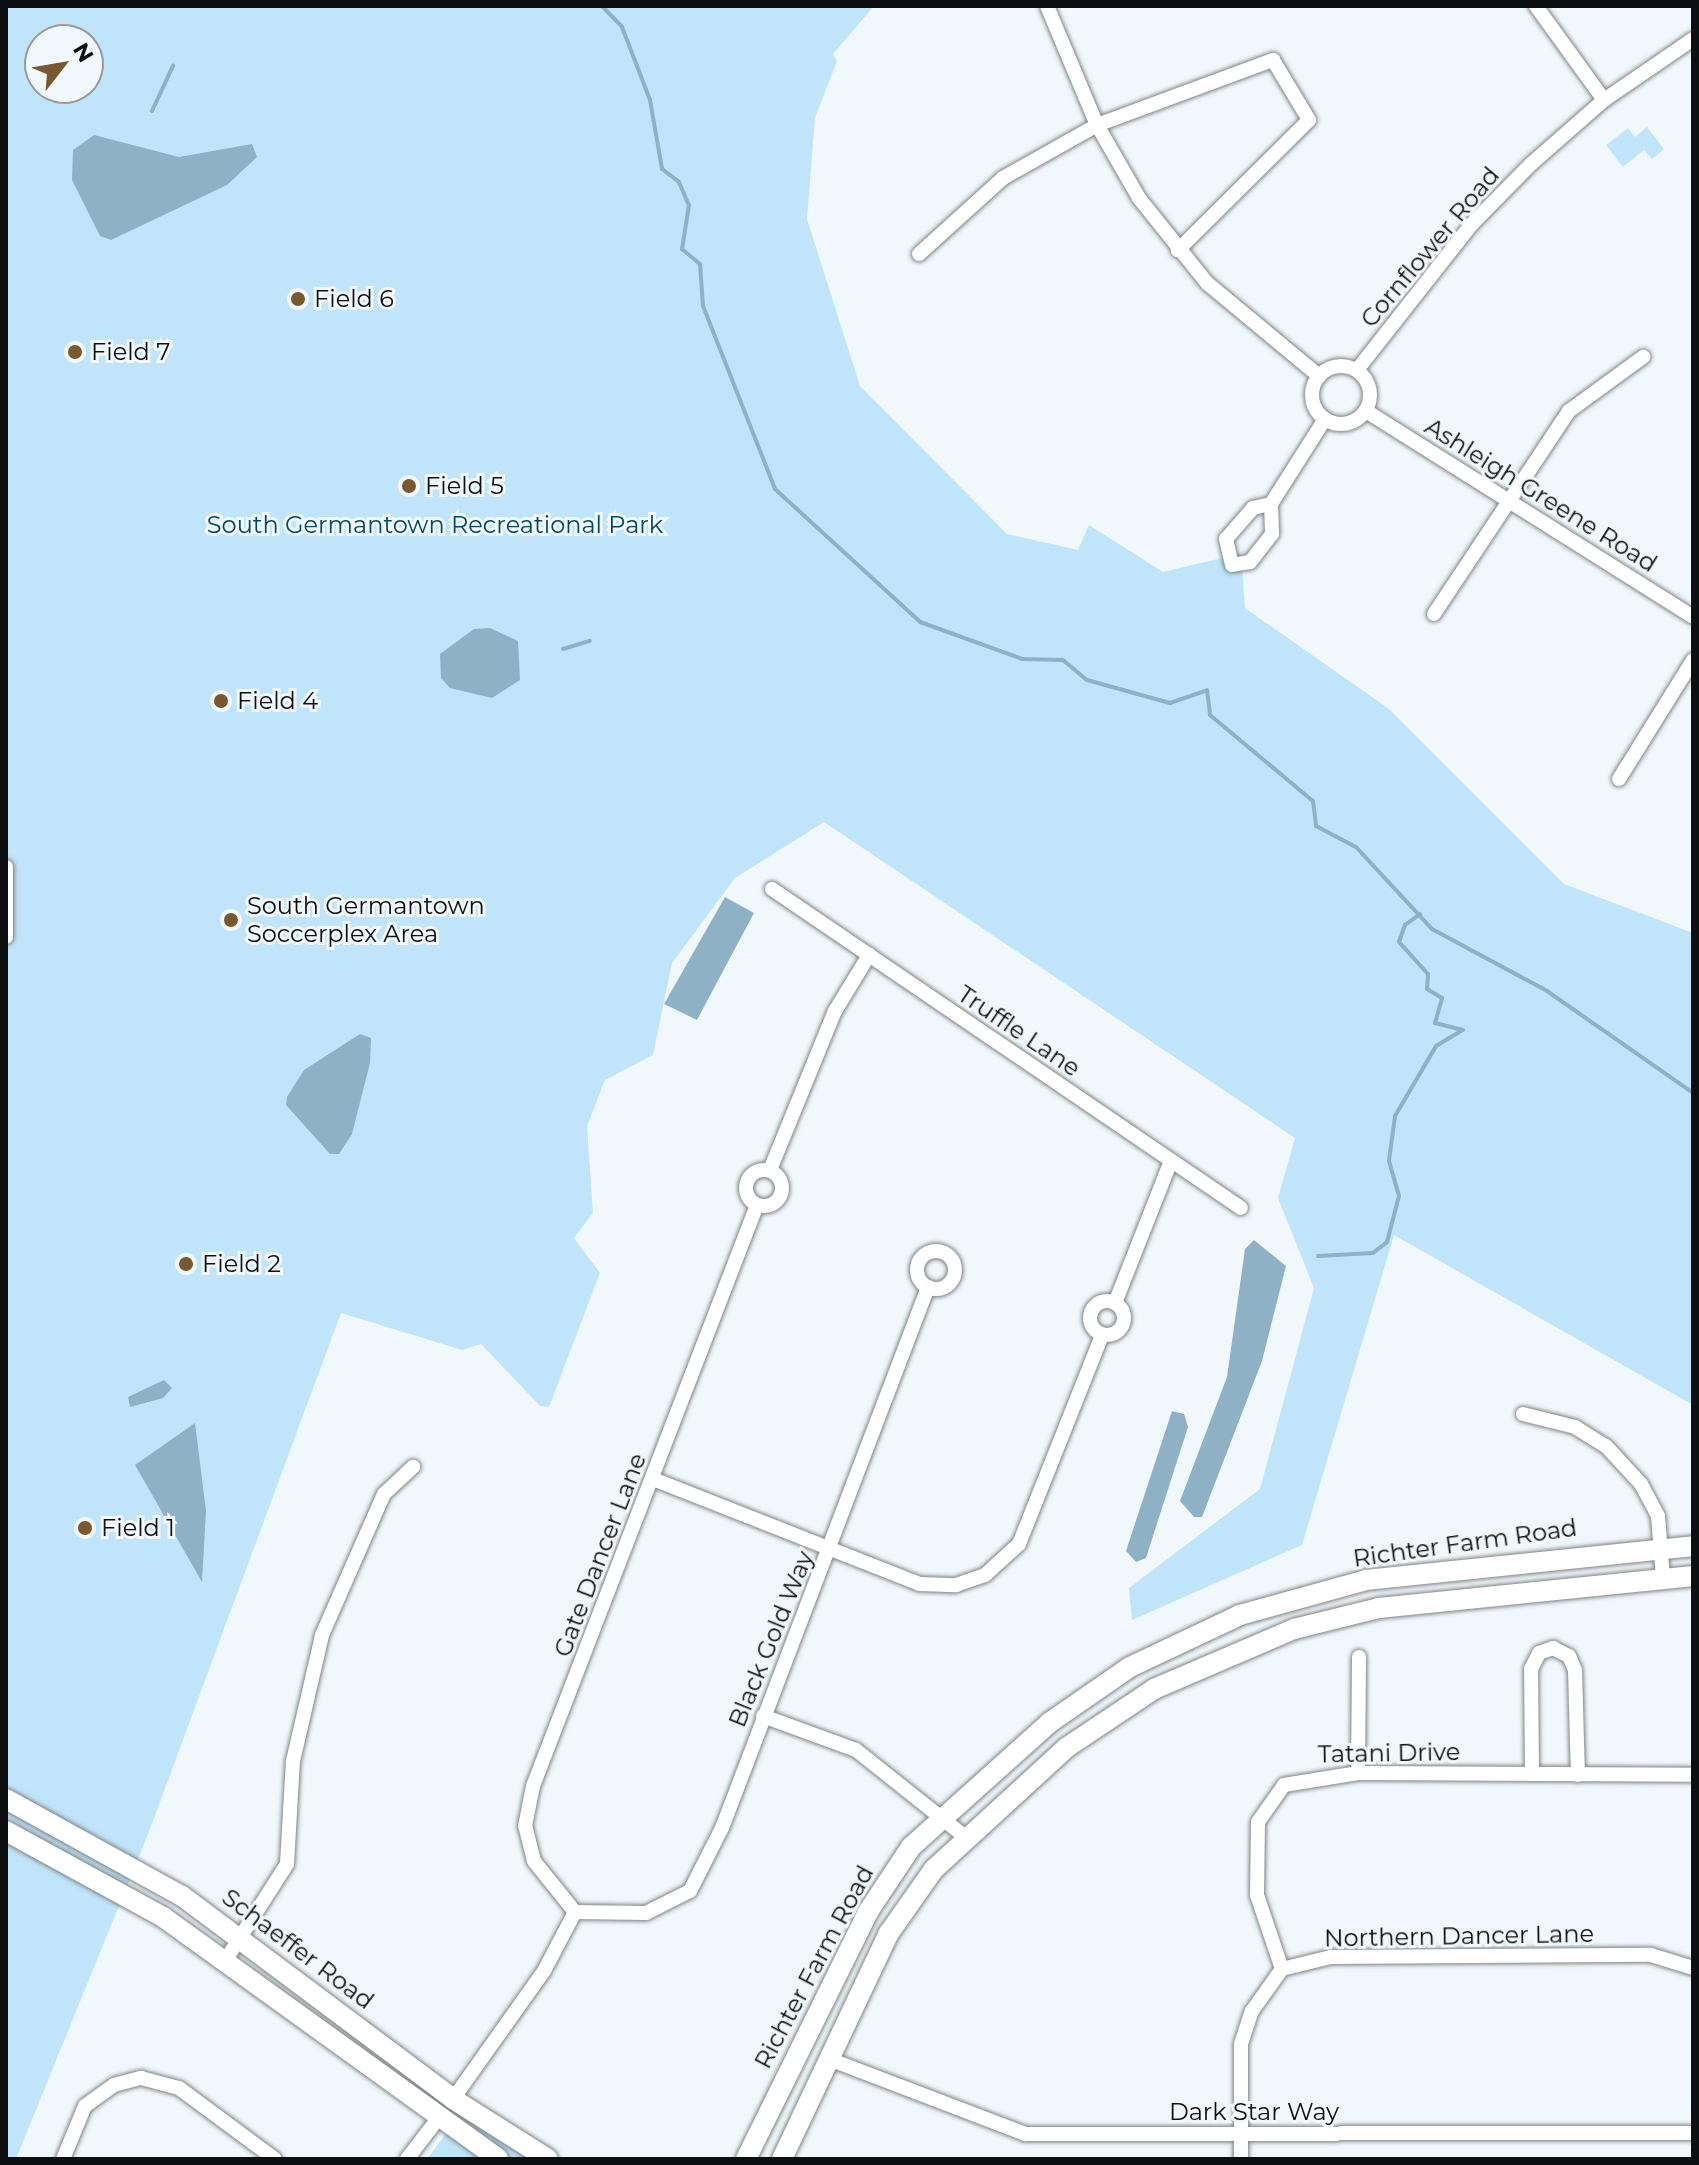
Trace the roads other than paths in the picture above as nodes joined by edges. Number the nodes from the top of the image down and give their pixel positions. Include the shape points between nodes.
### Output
1 (1047, 6) edge
2 (1536, 6) edge
3 (1693, 39) edge
4 (1604, 100) junction
5 (1097, 125) junction
6 (1178, 250) junction
7 (919, 254) dead end
8 (1643, 357) dead end
9 (1357, 370) junction
10 (1319, 376) junction
11 (1366, 411) junction
12 (1325, 419) junction
13 (1510, 500) junction
14 (1271, 504) dead end
15 (1434, 614) dead end
16 (1693, 617) edge
17 (1693, 660) edge
18 (1619, 779) dead end
19 (6, 867) edge
20 (772, 889) dead end
21 (6, 937) edge
22 (869, 955) junction
23 (1171, 1161) junction
24 (770, 1170) junction
25 (757, 1205) junction
26 (1241, 1208) dead end
27 (928, 1287) dead end
28 (1115, 1303) junction
29 (1102, 1335) junction
30 (1523, 1414) dead end
31 (413, 1467) dead end
32 (653, 1479) junction
33 (1693, 1546) edge
34 (1662, 1548) junction
35 (830, 1549) junction
36 (1693, 1576) edge
37 (1663, 1578) junction
38 (1359, 1657) dead end
39 (763, 1716) junction
40 (1358, 1773) junction
41 (1532, 1774) junction
42 (1578, 1775) junction
43 (1693, 1775) edge
44 (6, 1799) edge
45 (940, 1814) junction
46 (6, 1831) edge
47 (964, 1836) junction
48 (575, 1912) junction
49 (240, 1938) junction
50 (225, 1961) junction
51 (1693, 1968) edge
52 (1282, 1969) junction
53 (829, 2059) junction
54 (453, 2099) junction
55 (437, 2120) junction
56 (1693, 2133) edge
57 (1241, 2134) junction
58 (63, 2159) edge
59 (275, 2159) edge
60 (407, 2159) edge
61 (498, 2159) edge
62 (548, 2159) edge
63 (746, 2159) edge
64 (782, 2159) edge
65 (1241, 2159) edge

1 - 5 street
2 - 4 street
3 - 4 street, Cornflower Road
4 - 9 street, Cornflower Road via 1471,225
5 - 6 street
5 - 6 street via 1259,60 1279,66 1309,120
5 - 7 street via 1003,178
6 - 10 street via 1262,335
8 - 13 street via 1569,411
9 - 10 street via 1341,365
9 - 11 street via 1371,394
10 - 12 street via 1313,403
11 - 12 street via 1352,423
11 - 13 street, Ashleigh Greene Road
12 - 14 street
13 - 15 street
13 - 16 street, Ashleigh Greene Road
17 - 18 street
19 - 21 street
20 - 22 street, Truffle Lane
22 - 23 street, Truffle Lane
22 - 24 street, Gate Dancer Lane via 835,1011
23 - 26 street, Truffle Lane
23 - 28 street
24 - 25 street, Gate Dancer Lane via 748,1179 746,1194
24 - 25 street, Gate Dancer Lane via 783,1184 781,1197
25 - 32 street, Gate Dancer Lane
27 - 35 street, Black Gold Way
28 - 29 street via 1123,1323
28 - 29 street via 1099,1302 1090,1311 1090,1324
29 - 35 street via 1019,1544 985,1575 956,1585 919,1584
30 - 34 street via 1575,1427 1606,1446 1641,1484 1658,1516
31 - 49 street via 384,1494 322,1635 293,1761 287,1864
32 - 35 street
32 - 48 street, Gate Dancer Lane via 533,1786 525,1826 551,1890
33 - 34 main road, Richter Farm Road
34 - 37 street
34 - 45 main road, Richter Farm Road via 1366,1580 1240,1615 1130,1667 1049,1723
35 - 39 street, Black Gold Way
36 - 37 main road
37 - 47 main road via 1379,1608 1215,1657 1066,1748
38 - 40 street
39 - 45 street via 856,1750
39 - 48 street, Black Gold Way via 722,1828 690,1891 646,1913
40 - 41 street, Tatani Drive
40 - 52 street, Tatani Drive via 1284,1785 1258,1822 1257,1895
41 - 42 street, Tatani Drive
41 - 42 street via 1531,1669 1539,1653 1553,1648 1569,1656 1575,1670
42 - 43 street, Tatani Drive
44 - 49 main road, Schaeffer Road via 130,1863
45 - 47 street
45 - 63 main road, Richter Farm Road via 868,1912
46 - 50 main road via 114,1886
47 - 53 main road via 889,1933
48 - 54 street via 544,1971
49 - 50 street
49 - 54 main road, Schaeffer Road
50 - 55 main road
51 - 52 street, Northern Dancer Lane via 1673,1957 1635,1955 1331,1957
52 - 57 street via 1252,2011 1241,2044
53 - 57 street, Dark Star Way via 1025,2134
53 - 64 main road
54 - 62 main road, Schaeffer Road
55 - 60 street
55 - 61 main road
56 - 57 street, Dark Star Way
57 - 65 street
58 - 59 street via 85,2106 114,2085 141,2078 179,2088

